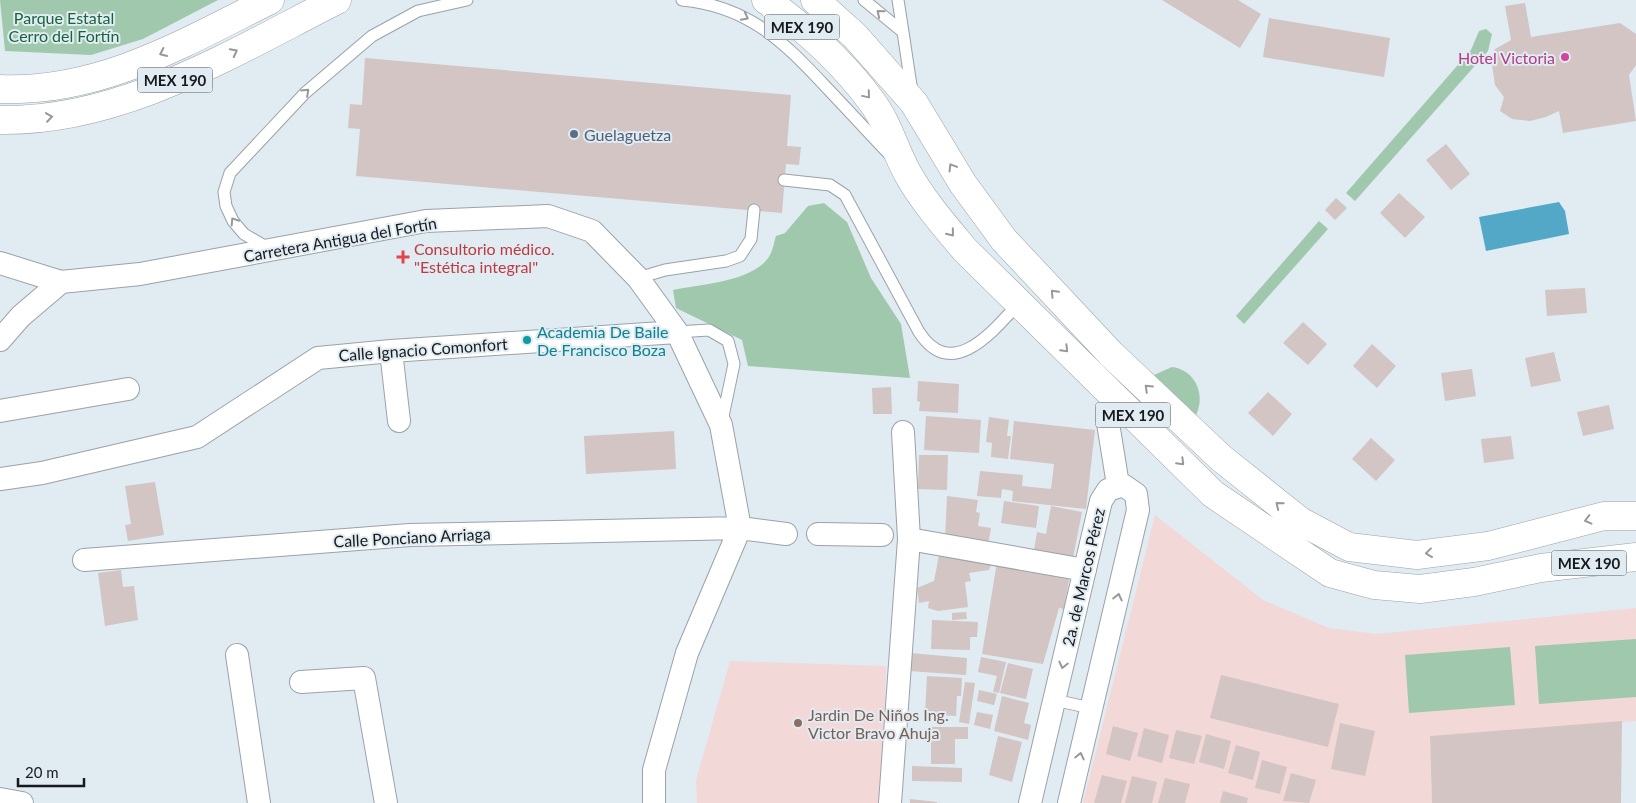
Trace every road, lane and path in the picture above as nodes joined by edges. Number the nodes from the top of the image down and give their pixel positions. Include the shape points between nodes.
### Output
1 (270, 0) edge
2 (337, 0) edge
3 (467, 0) edge
4 (682, 0) edge
5 (766, 0) edge
6 (815, 0) edge
7 (864, 0) edge
8 (898, 0) edge
9 (903, 32) junction
10 (0, 89) edge
11 (914, 103) junction
12 (0, 120) edge
13 (908, 174) junction
14 (784, 180) dead end
15 (754, 210) dead end
16 (272, 250) junction
17 (0, 264) edge
18 (638, 278) junction
19 (61, 282) junction
20 (1019, 303) junction
21 (677, 332) junction
22 (0, 340) edge
23 (391, 350) junction
24 (128, 389) dead end
25 (0, 411) edge
26 (399, 421) dead end
27 (1108, 423) dead end
28 (721, 425) junction
29 (903, 432) dead end
30 (0, 479) edge
31 (1118, 485) junction
32 (1636, 516) edge
33 (740, 528) junction
34 (882, 535) dead end
35 (909, 539) junction
36 (1636, 557) edge
37 (84, 560) dead end
38 (1085, 570) junction
39 (237, 654) dead end
40 (301, 682) dead end
41 (1054, 700) junction
42 (1091, 708) junction
43 (24, 797) edge
44 (0, 799) edge
45 (259, 803) edge
46 (386, 803) edge
47 (654, 803) edge
48 (890, 803) edge
49 (1030, 803) edge
50 (1069, 803) edge

1 -> 10 main road, MEX 190 via 162,54 118,72 66,84
12 -> 2 main road, MEX 190 via 75,113 129,98 201,68
16 -> 3 lane via 244,234 233,221 224,192 230,173 305,93 372,36 418,12
4 -> 13 lane via 731,10 774,36 795,53
5 -> 13 main road, MEX 190 via 836,58 873,104
6 - 11 main road, MEX 190 via 855,36
9 -> 7 lane
8 - 9 lane
9 - 11 lane
32 -> 11 main road, MEX 190 via 1604,516 1488,546 1417,555 1349,547 1300,521 1207,445 1111,354 1004,240 963,184
13 -> 20 main road, MEX 190 via 965,250
14 - 20 lane via 822,184 837,189 849,200 919,332 936,349 956,352 975,347
15 - 18 lane via 751,239 740,256
16 - 18 street, Carretera Antigua del Fortín via 426,221 548,216 592,231
16 - 19 street, Carretera Antigua del Fortín via 140,274
17 - 19 street, Carretera Antigua del Fortín
18 - 21 street, Carretera Antigua del Fortín
19 - 22 street via 21,316
20 -> 36 main road, MEX 190 via 1213,494 1330,572 1374,585 1420,589 1541,568
21 - 23 street, Calle Ignacio Comonfort
21 - 28 street, Carretera Antigua del Fortín
21 - 28 lane via 709,330 728,340 734,364
23 - 26 street
23 - 30 street, Calle Ignacio Comonfort via 318,358 197,437 42,473
24 - 25 street
27 - 31 street
28 - 33 street, Carretera Antigua del Fortín
29 - 35 street
31 - 38 street, 2a. de Marcos Pérez via 1103,496
42 -> 31 street via 1139,506 1134,491
33 - 34 street, Calle Ponciano Arriaga via 805,534
33 - 37 street, Calle Ponciano Arriaga via 410,534
33 - 47 street via 687,653 654,770
35 - 38 street
35 - 48 street
38 -> 41 street, 2a. de Marcos Pérez
39 - 45 street
40 - 46 street via 364,678
41 - 42 lane
41 - 49 street, 2a. de Marcos Pérez
50 -> 42 street
43 - 44 street

